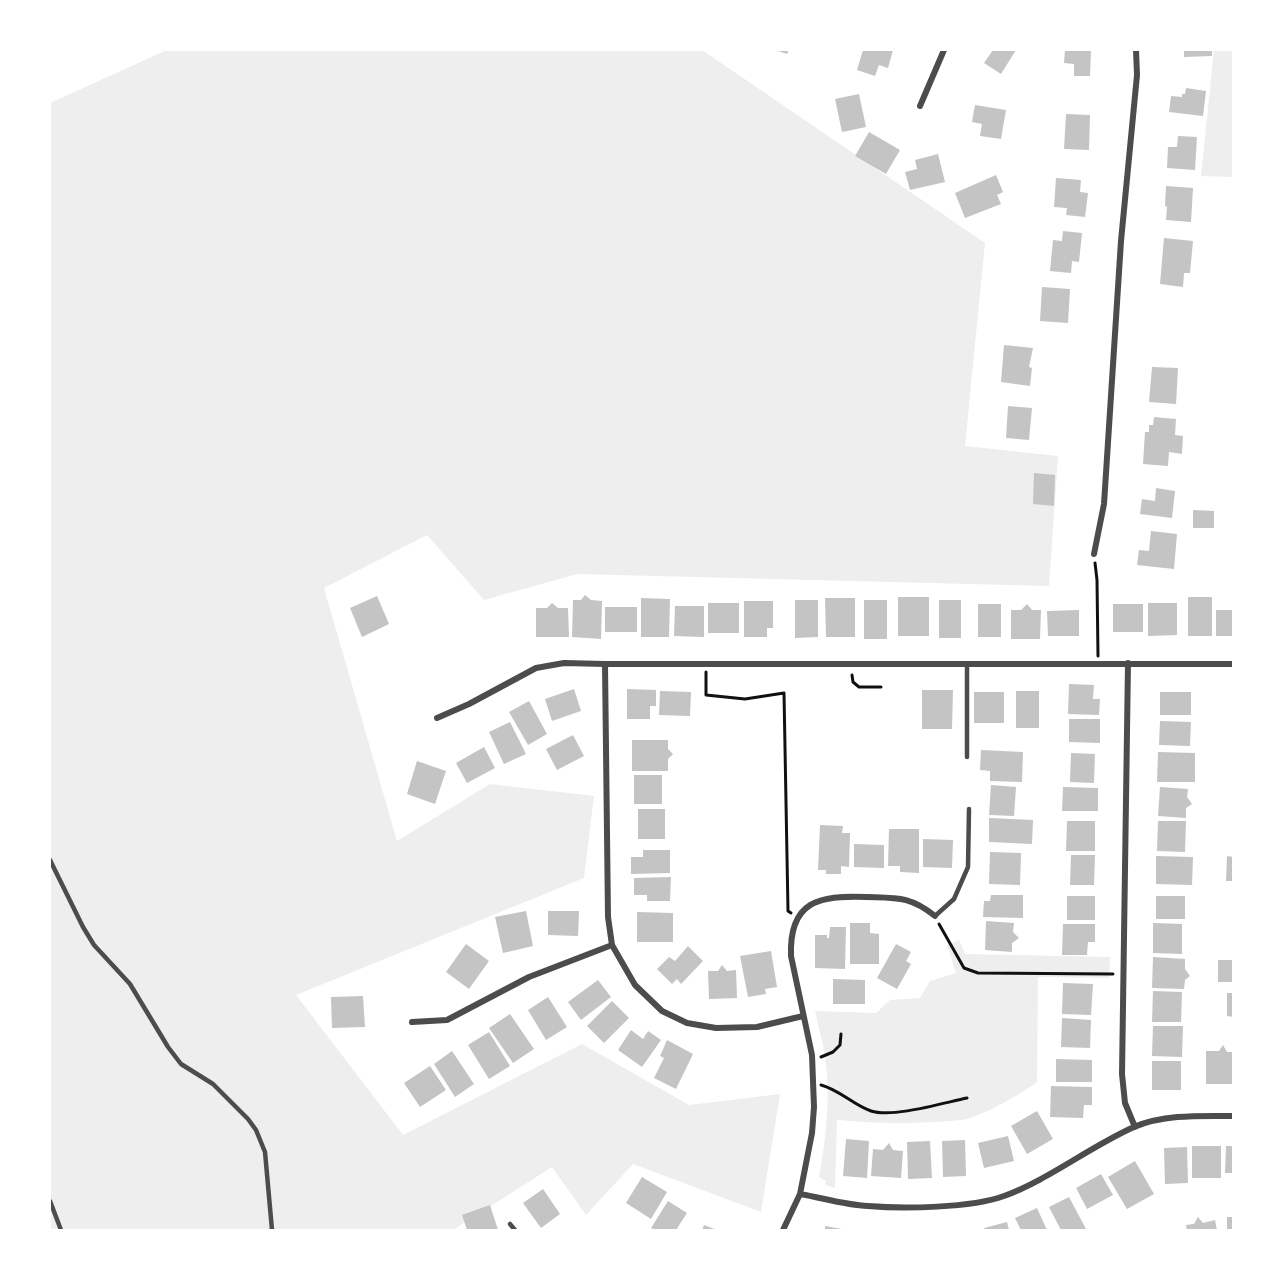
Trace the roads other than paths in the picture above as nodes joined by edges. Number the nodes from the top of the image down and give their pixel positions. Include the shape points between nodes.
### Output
1 (944, 50) edge
2 (1136, 50) edge
3 (920, 106) dead end
4 (1094, 554) road end
5 (1128, 663) junction
6 (1233, 663) edge
7 (604, 664) junction
8 (967, 664) junction
9 (437, 718) dead end
10 (967, 757) dead end
11 (969, 809) dead end
12 (50, 860) edge
13 (935, 916) joint
14 (612, 945) junction
15 (803, 1016) junction
16 (412, 1022) dead end
17 (1233, 1116) edge
18 (1135, 1127) junction
19 (800, 1194) junction
20 (50, 1201) edge
21 (510, 1224) dead end
22 (61, 1230) edge
23 (272, 1230) edge
24 (515, 1230) edge
25 (783, 1230) edge

1 - 3 street
2 - 4 street via 1104,504
5 - 6 street
5 - 8 street
5 - 18 street via 1122,1074 1125,1103
7 - 8 street
7 - 9 street via 564,663 536,668
7 - 14 street via 608,917
8 - 10 lane
11 - 13 lane via 968,867 954,899
12 - 23 lane via 94,945 130,984 168,1047 181,1064 213,1084 256,1130 265,1152
13 - 15 street via 910,900 836,896 804,909 790,940
14 - 15 street via 635,985 663,1011 687,1023 716,1028 757,1027
14 - 16 street via 529,976 447,1020
15 - 19 street via 814,1083 812,1133
17 - 18 street via 1165,1118
18 - 19 street via 1013,1192 984,1201 868,1206
19 - 25 street
20 - 22 lane
21 - 24 lane

